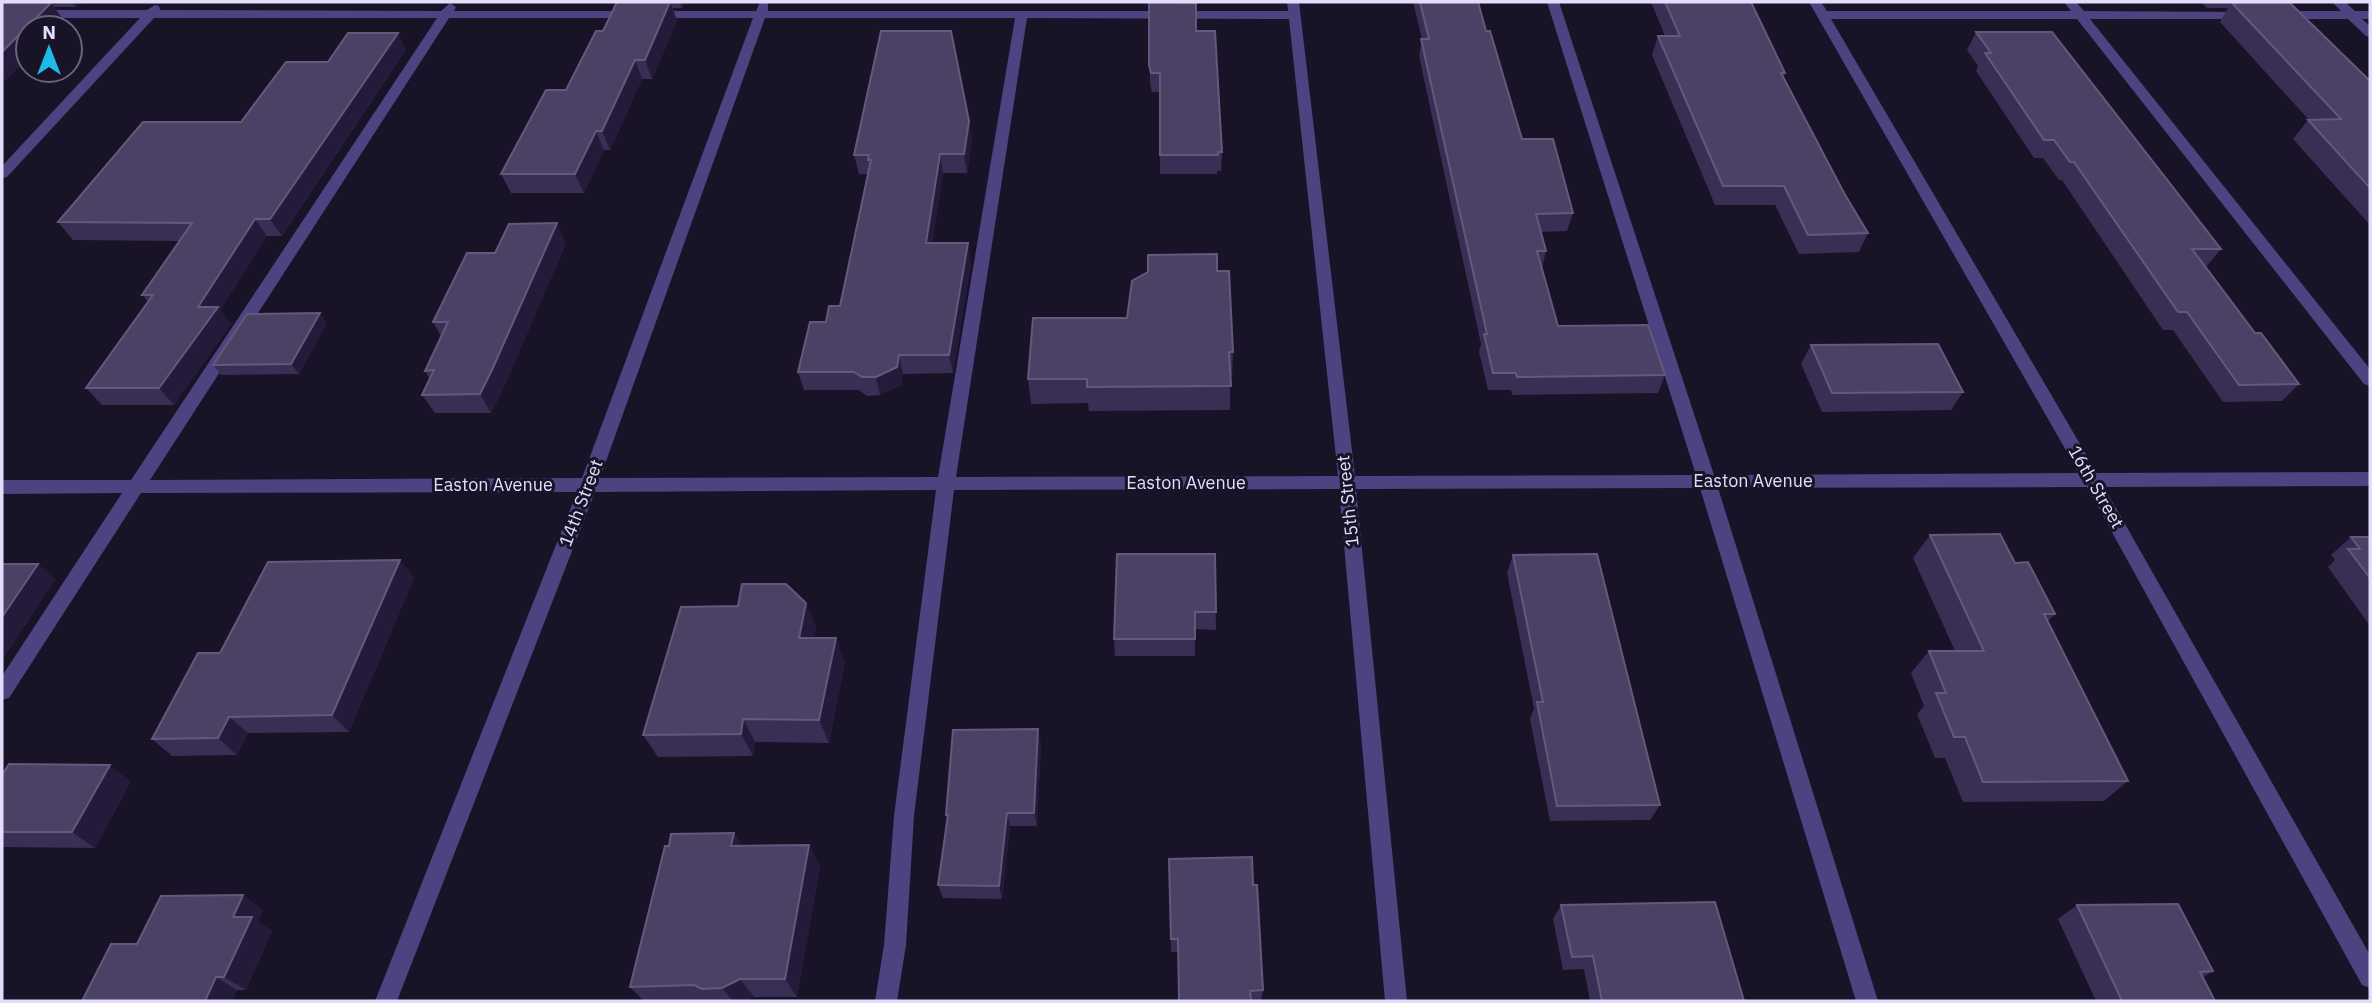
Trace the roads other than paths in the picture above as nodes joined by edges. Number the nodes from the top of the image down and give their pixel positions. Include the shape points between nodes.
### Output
1 (162, 2) edge
2 (1553, 2) edge
3 (2070, 2) edge
4 (2338, 2) edge
5 (450, 7) edge
6 (764, 7) edge
7 (1294, 8) edge
8 (1819, 8) edge
9 (152, 13) junction
10 (2, 14) edge
11 (1022, 14) junction
12 (2081, 15) junction
13 (2352, 15) junction
14 (2370, 15) edge
15 (2370, 33) edge
16 (2, 174) edge
17 (2370, 380) edge
18 (2370, 479) edge
19 (2092, 480) junction
20 (1707, 481) junction
21 (1346, 482) junction
22 (589, 484) junction
23 (946, 484) junction
24 (136, 486) junction
25 (2, 487) edge
26 (2, 692) edge
27 (2370, 977) edge
28 (386, 1001) edge
29 (886, 1001) edge
30 (1396, 1001) edge
31 (1867, 1001) edge

1 - 9 street
2 - 20 street
3 - 12 street
4 - 13 street
5 - 6 street
5 - 9 street
5 - 24 street
6 - 11 street
6 - 22 street, 14th Street
7 - 11 street
7 - 21 street, 15th Street
8 - 12 street
8 - 19 street, 16th Street
9 - 10 street
9 - 16 street
11 - 23 street
12 - 13 street
12 - 17 street
13 - 14 street
13 - 15 street
18 - 19 street, Easton Avenue
19 - 20 street, Easton Avenue
19 - 27 street, 16th Street
20 - 21 street, Easton Avenue
20 - 31 street
21 - 23 street, Easton Avenue
21 - 30 street, 15th Street
22 - 23 street, Easton Avenue
22 - 24 street, Easton Avenue
22 - 28 street, 14th Street
23 - 29 street
24 - 25 street, Easton Avenue
24 - 26 street

